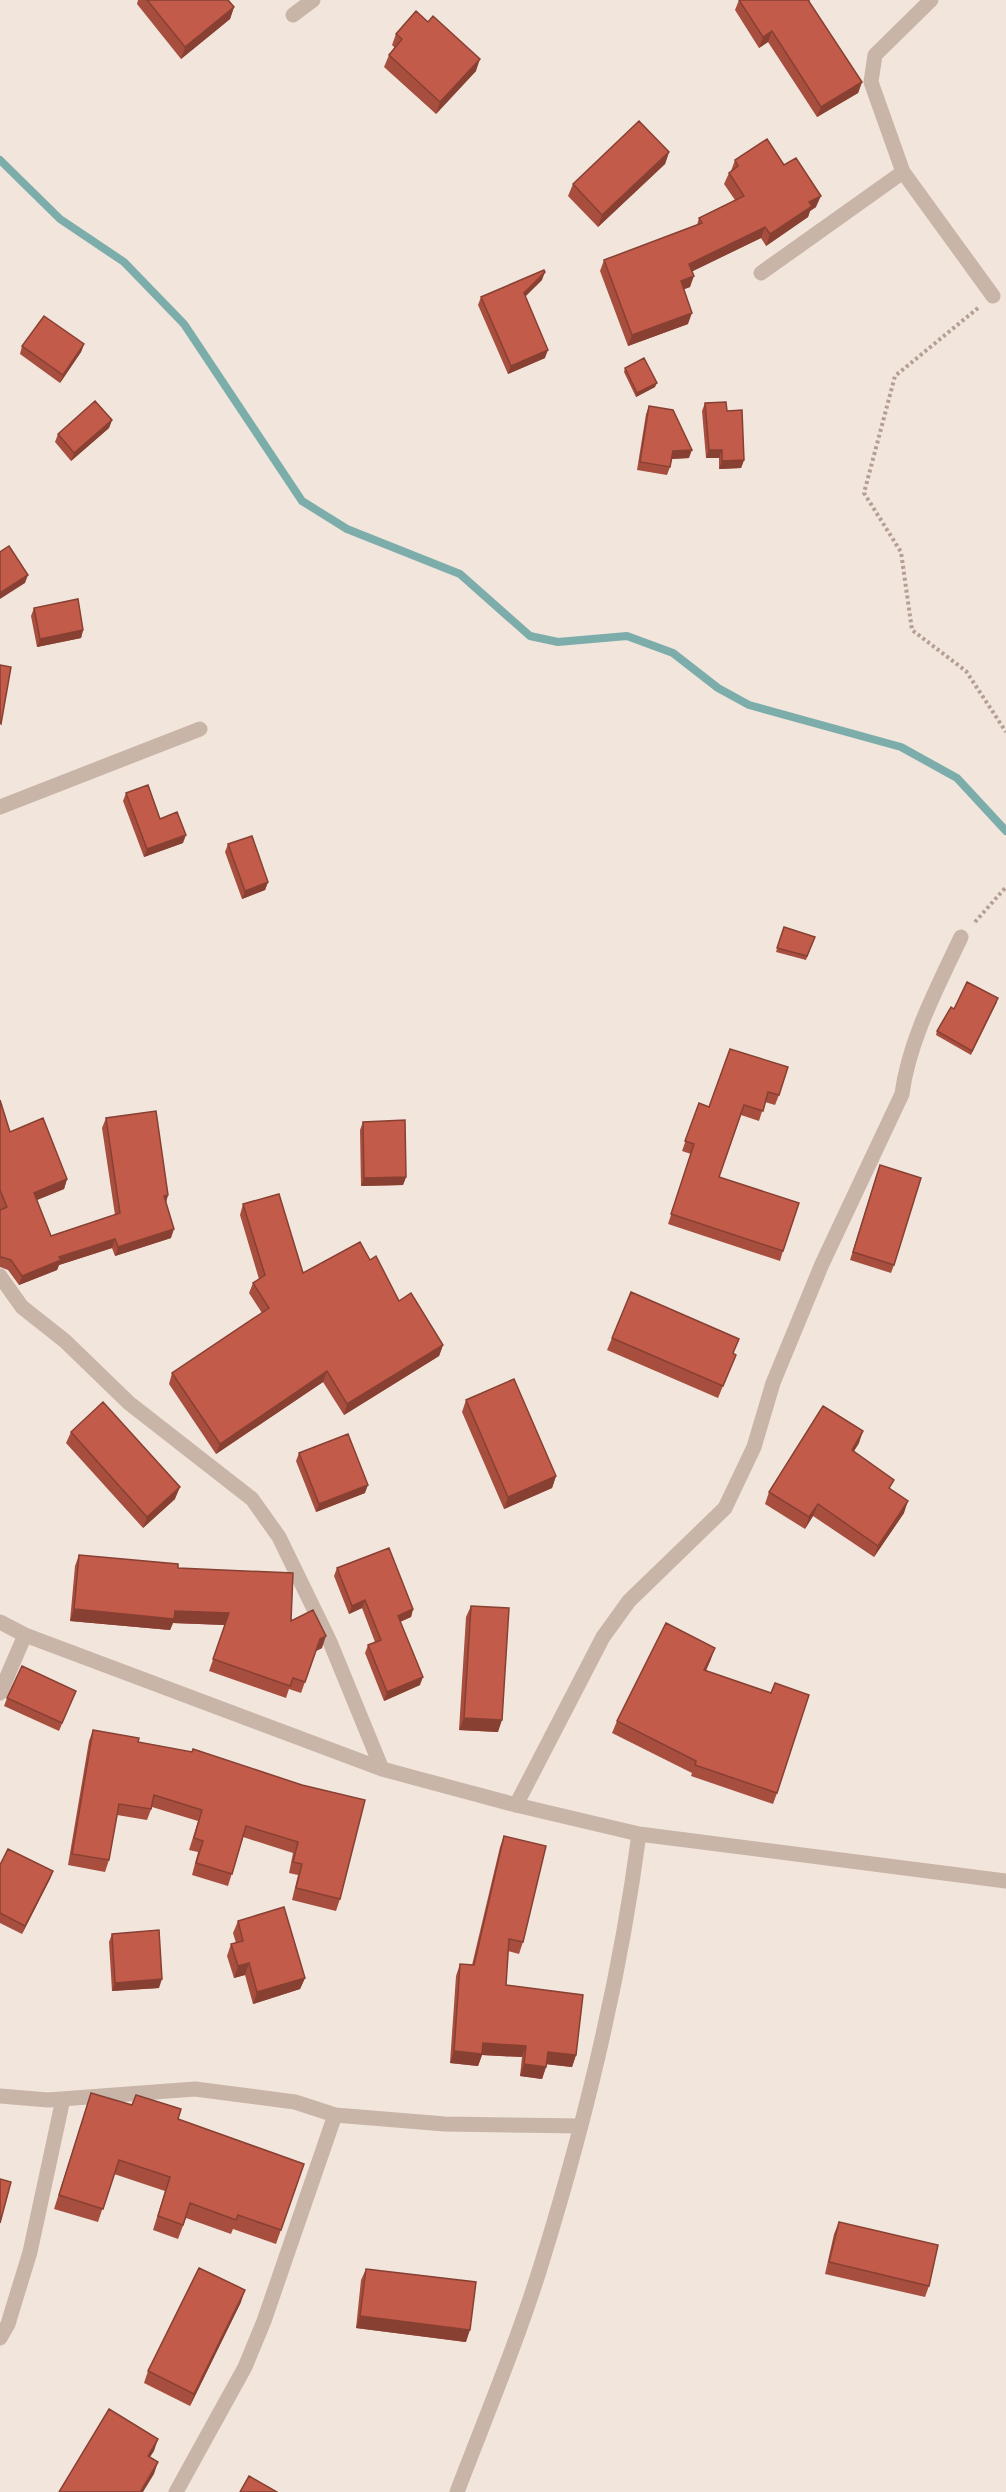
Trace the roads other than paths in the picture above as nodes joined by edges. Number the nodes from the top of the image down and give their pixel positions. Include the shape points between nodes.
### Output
1 (313, 0) edge
2 (931, 0) edge
3 (293, 15) dead end
4 (903, 172) junction
5 (762, 273) dead end
6 (993, 296) road end
7 (200, 729) dead end
8 (0, 807) edge
9 (961, 937) road end
10 (0, 1276) edge
11 (0, 1622) edge
12 (25, 1635) junction
13 (0, 1694) edge
14 (382, 1769) junction
15 (516, 1805) junction
16 (639, 1834) junction
17 (1006, 1881) edge
18 (0, 2096) edge
19 (63, 2099) junction
20 (334, 2115) junction
21 (581, 2126) junction
22 (0, 2338) edge
23 (176, 2492) edge
24 (457, 2492) edge

1 - 3 street
2 - 4 street via 875,55 871,82
4 - 5 street
4 - 6 street
7 - 8 street
9 - 15 street via 905,1071 902,1094 822,1264 773,1383 754,1447 725,1509 637,1593 603,1637
10 - 14 street via 22,1307 129,1403 252,1499 279,1537 330,1642
11 - 12 street
12 - 13 street
12 - 14 street
14 - 15 street
15 - 16 street
16 - 17 street
16 - 21 street via 630,1905
18 - 19 street
19 - 20 street via 195,2089 295,2102
19 - 22 street via 30,2252
20 - 21 street via 445,2124
20 - 23 street via 245,2367
21 - 24 street via 542,2264

